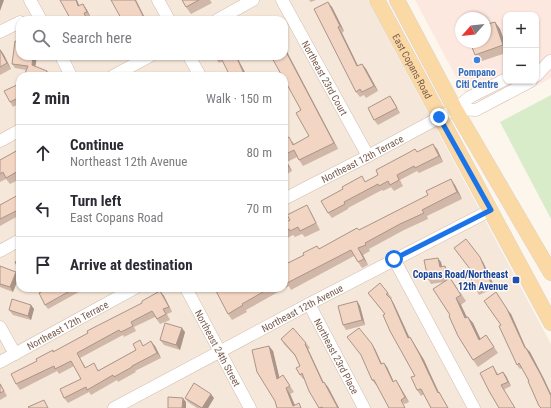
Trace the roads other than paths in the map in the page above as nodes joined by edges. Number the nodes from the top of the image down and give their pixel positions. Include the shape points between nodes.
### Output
1 (30, 0) edge
2 (158, 0) edge
3 (254, 0) edge
4 (282, 0) edge
5 (377, 0) edge
6 (397, 0) edge
7 (39, 16) edge
8 (167, 16) edge
9 (224, 16) edge
10 (16, 24) edge
11 (0, 32) edge
12 (63, 60) edge
13 (143, 60) edge
14 (191, 60) edge
15 (551, 61) edge
16 (539, 64) edge
17 (69, 72) edge
18 (120, 72) edge
19 (198, 72) edge
20 (539, 73) edge
21 (503, 80) edge
22 (525, 84) edge
23 (455, 109) junction
24 (439, 117) junction
25 (16, 132) edge
26 (0, 141) edge
27 (368, 156) junction
28 (288, 197) edge
29 (491, 210) junction
30 (16, 242) edge
31 (0, 251) edge
32 (394, 259) junction
33 (551, 273) edge
34 (128, 292) edge
35 (188, 292) edge
36 (309, 304) junction
37 (551, 323) edge
38 (0, 327) edge
39 (220, 351) junction
40 (15, 354) junction
41 (0, 362) edge
42 (136, 403) edge
43 (114, 408) edge
44 (250, 408) edge
45 (364, 408) edge
46 (474, 408) edge

1 - 7 street
2 - 8 street
3 - 9 street
4 - 27 street, Northeast 23rd Court
5 - 24 main road, East Copans Road
6 - 23 main road, East Copans Road
10 - 11 street
12 - 17 street
13 - 18 street
14 - 19 street
15 - 16 street
15 - 20 street
21 - 23 street, Northeast 12th Terrace via 470,97
22 - 23 street via 476,110
23 - 24 street, Northeast 12th Terrace
23 - 33 main road, East Copans Road
24 - 27 street, Northeast 12th Terrace
24 - 29 main road, East Copans Road
25 - 26 street
27 - 28 street, Northeast 12th Terrace
29 - 32 street, Northeast 12th Avenue
29 - 37 main road, East Copans Road
30 - 31 street
32 - 36 street, Northeast 12th Avenue
32 - 46 street
34 - 40 street, Northeast 12th Terrace
35 - 39 street, Northeast 24th Street
36 - 39 street, Northeast 12th Avenue
36 - 45 street, Northeast 23rd Place
38 - 40 street
39 - 42 street, Northeast 12th Avenue
39 - 44 street, Northeast 24th Street
40 - 41 street, Northeast 12th Terrace
42 - 43 street, Northeast 12th Avenue

